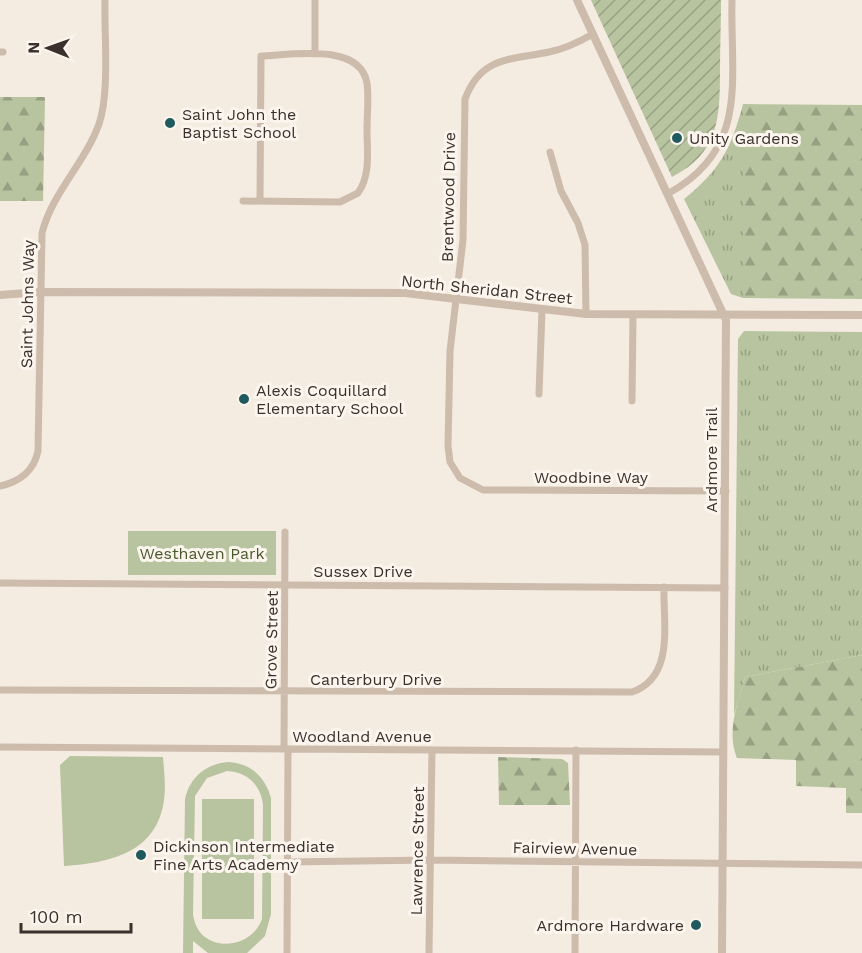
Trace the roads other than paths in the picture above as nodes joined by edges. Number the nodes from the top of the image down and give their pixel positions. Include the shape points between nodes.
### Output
1 (105, 0) edge
2 (315, 0) edge
3 (577, 0) edge
4 (732, 0) edge
5 (592, 34) junction
6 (315, 54) junction
7 (550, 152) dead end
8 (669, 193) junction
9 (243, 201) dead end
10 (260, 201) junction
11 (40, 292) junction
12 (0, 295) edge
13 (456, 298) junction
14 (542, 310) junction
15 (586, 314) junction
16 (724, 314) junction
17 (633, 315) junction
18 (862, 315) edge
19 (539, 394) dead end
20 (632, 401) dead end
21 (460, 478) joint
22 (0, 486) edge
23 (726, 491) junction
24 (285, 532) dead end
25 (0, 583) edge
26 (285, 584) junction
27 (664, 587) junction
28 (725, 588) junction
29 (0, 690) edge
30 (284, 692) junction
31 (0, 747) edge
32 (286, 749) junction
33 (432, 750) junction
34 (576, 750) junction
35 (723, 752) junction
36 (431, 860) junction
37 (576, 861) junction
38 (288, 862) junction
39 (723, 863) junction
40 (862, 865) edge
41 (287, 953) edge
42 (429, 953) edge
43 (575, 953) edge
44 (722, 953) edge

1 - 11 street, Saint Johns Way via 102,114 47,216 41,244
2 - 6 street
3 - 5 street, Ardmore Trail
4 - 8 street via 731,104 725,134 708,164
5 - 8 street, Ardmore Trail
5 - 13 street, Brentwood Drive via 557,50 493,64 469,90 463,110 463,240
6 - 10 street via 261,56
6 - 10 street via 346,57 365,76 366,180 358,192 340,202
7 - 15 street via 561,191 585,245
8 - 16 street, Ardmore Trail
9 - 10 street
11 - 12 street, North Sheridan Street
11 - 13 street, North Sheridan Street via 405,293
11 - 22 street, Saint Johns Way via 37,459 15,482
13 - 14 street, North Sheridan Street
13 - 21 street, Brentwood Drive via 450,351 448,446 450,462
14 - 15 street, North Sheridan Street
14 - 19 street
15 - 17 street, North Sheridan Street
16 - 17 street, North Sheridan Street
16 - 18 street, North Sheridan Street
16 - 23 street, Ardmore Trail
17 - 20 street
21 - 23 street, Woodbine Way via 476,488 492,491
23 - 28 street, Ardmore Trail
24 - 26 street, Grove Street
25 - 26 street, Sussex Drive
26 - 27 street, Sussex Drive
26 - 30 street, Grove Street
27 - 28 street, Sussex Drive
27 - 30 street, Canterbury Drive via 662,664 654,679 632,692
28 - 35 street, Ardmore Trail
29 - 30 street, Canterbury Drive
30 - 32 street, Grove Street
31 - 32 street, Woodland Avenue
32 - 33 street, Woodland Avenue
32 - 38 street, Grove Street
33 - 34 street, Woodland Avenue
33 - 36 street, Lawrence Street
34 - 35 street, Woodland Avenue
34 - 37 street
35 - 39 street, Ardmore Trail
36 - 37 street, Fairview Avenue
36 - 38 street, Fairview Avenue
36 - 42 street, Lawrence Street
37 - 39 street, Fairview Avenue
37 - 43 street
38 - 41 street, Grove Street
39 - 40 street, Fairview Avenue
39 - 44 street, Ardmore Trail

